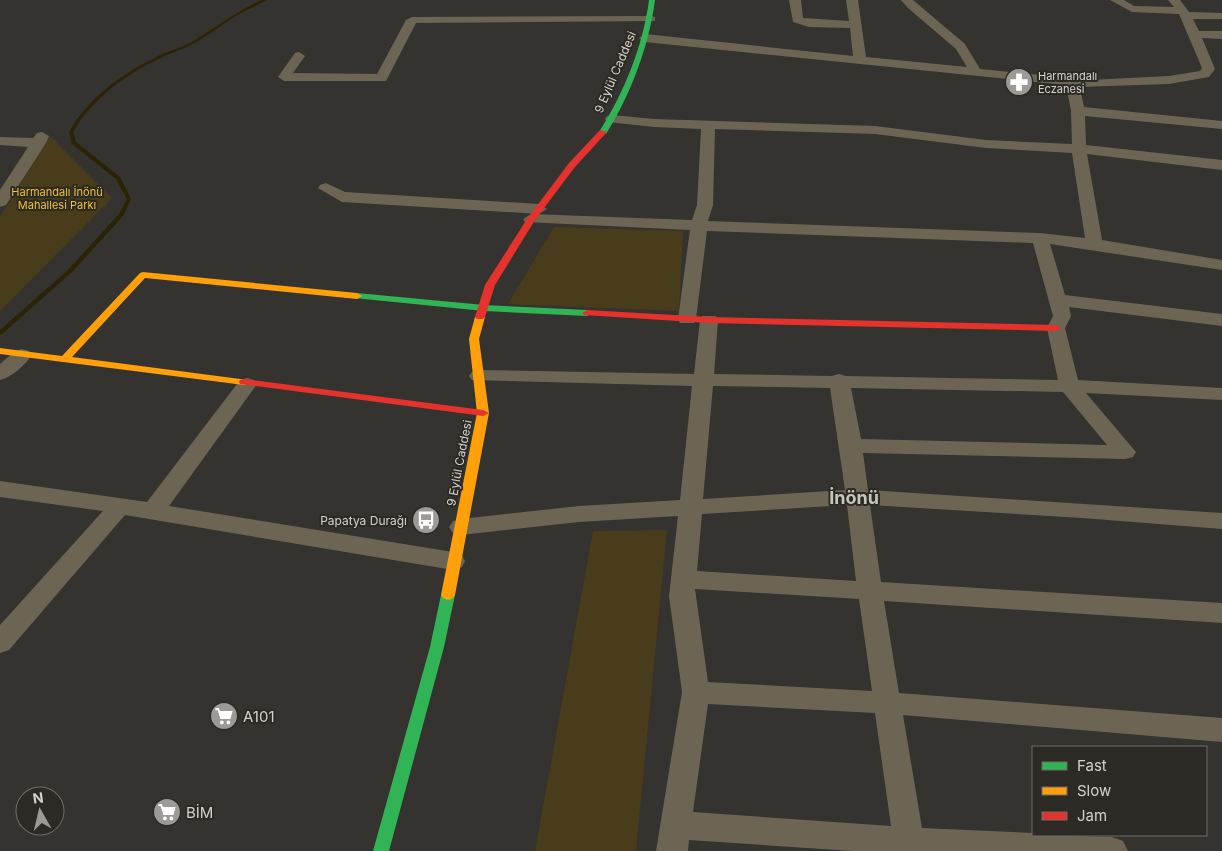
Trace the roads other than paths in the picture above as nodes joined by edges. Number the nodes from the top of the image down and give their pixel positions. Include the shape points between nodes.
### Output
1 (652, 0) edge
2 (795, 0) edge
3 (852, 0) edge
4 (907, 0) edge
5 (1116, 0) edge
6 (1174, 0) edge
7 (1185, 13) junction
8 (1222, 16) edge
9 (651, 18) junction
10 (856, 25) junction
11 (1193, 34) junction
12 (1222, 35) edge
13 (645, 38) junction
14 (299, 56) dead end
15 (860, 59) junction
16 (975, 71) junction
17 (1072, 82) junction
18 (1078, 111) junction
19 (612, 119) junction
20 (708, 124) junction
21 (1222, 125) edge
22 (0, 141) edge
23 (1079, 149) junction
24 (1222, 165) edge
25 (326, 188) dead end
26 (0, 202) edge
27 (535, 214) junction
28 (699, 225) junction
29 (1040, 238) junction
30 (1094, 244) junction
31 (1222, 265) edge
32 (1058, 300) junction
33 (484, 308) junction
34 (698, 319) junction
35 (1222, 320) edge
36 (1056, 328) junction
37 (0, 351) edge
38 (22, 355) junction
39 (64, 360) junction
40 (0, 374) edge
41 (479, 376) junction
42 (839, 380) junction
43 (703, 381) junction
44 (247, 384) junction
45 (1069, 386) junction
46 (1222, 394) edge
47 (483, 413) junction
48 (852, 446) junction
49 (0, 489) edge
50 (858, 497) junction
51 (691, 506) junction
52 (119, 507) junction
53 (152, 512) junction
54 (1222, 521) edge
55 (461, 526) junction
56 (453, 560) junction
57 (684, 579) junction
58 (870, 591) junction
59 (1222, 613) edge
60 (0, 643) edge
61 (696, 692) junction
62 (889, 703) junction
63 (1222, 730) edge
64 (674, 838) edge
65 (909, 846) edge
66 (381, 851) edge
67 (1112, 851) edge

1 - 9 main road, 9 Eylül Caddesi
2 - 10 street via 797,20
3 - 10 street
4 - 16 street via 961,47
5 - 7 street via 1132,9
6 - 7 street
7 - 8 street
7 - 11 street
9 - 13 main road, 9 Eylül Caddesi
9 - 14 street via 412,20 381,78 284,77
10 - 15 street
11 - 12 street
11 - 17 street via 1212,72 1169,80
13 - 15 street
13 - 19 main road, 9 Eylül Caddesi
15 - 16 street
16 - 17 street
17 - 18 street
18 - 21 street
18 - 23 street
19 - 20 street
19 - 27 main road, 9 Eylül Caddesi
20 - 23 street via 875,130 986,144
20 - 28 street via 706,197
22 - 26 street via 40,140
23 - 24 street
23 - 30 street
25 - 27 street via 342,197
27 - 28 street
27 - 33 main road, 9 Eylül Caddesi via 490,285
28 - 29 street
28 - 34 street
29 - 30 street
29 - 32 street
30 - 31 street
32 - 35 street
32 - 36 street via 1062,316
33 - 34 main road
33 - 39 main road via 143,275
33 - 41 main road, 9 Eylül Caddesi via 474,339
34 - 36 main road
34 - 43 street
36 - 45 street
37 - 38 main road
38 - 39 main road
38 - 40 street
39 - 44 main road
41 - 43 street
41 - 47 main road, 9 Eylül Caddesi
42 - 43 street
42 - 45 street
42 - 48 street
43 - 51 street
44 - 47 main road
44 - 53 street
45 - 46 street
45 - 48 street via 1126,452
47 - 55 main road, 9 Eylül Caddesi
48 - 50 street
49 - 52 street
50 - 51 street
50 - 54 street
50 - 58 street
51 - 55 street
51 - 57 street
52 - 53 street
52 - 60 street
53 - 56 street
55 - 56 main road, 9 Eylül Caddesi
56 - 66 main road, 9 Eylül Caddesi via 437,646
57 - 58 street
57 - 61 street via 682,596
58 - 59 street
58 - 62 street
61 - 62 street
61 - 64 street
62 - 63 street
62 - 65 street
64 - 65 street
65 - 67 street

